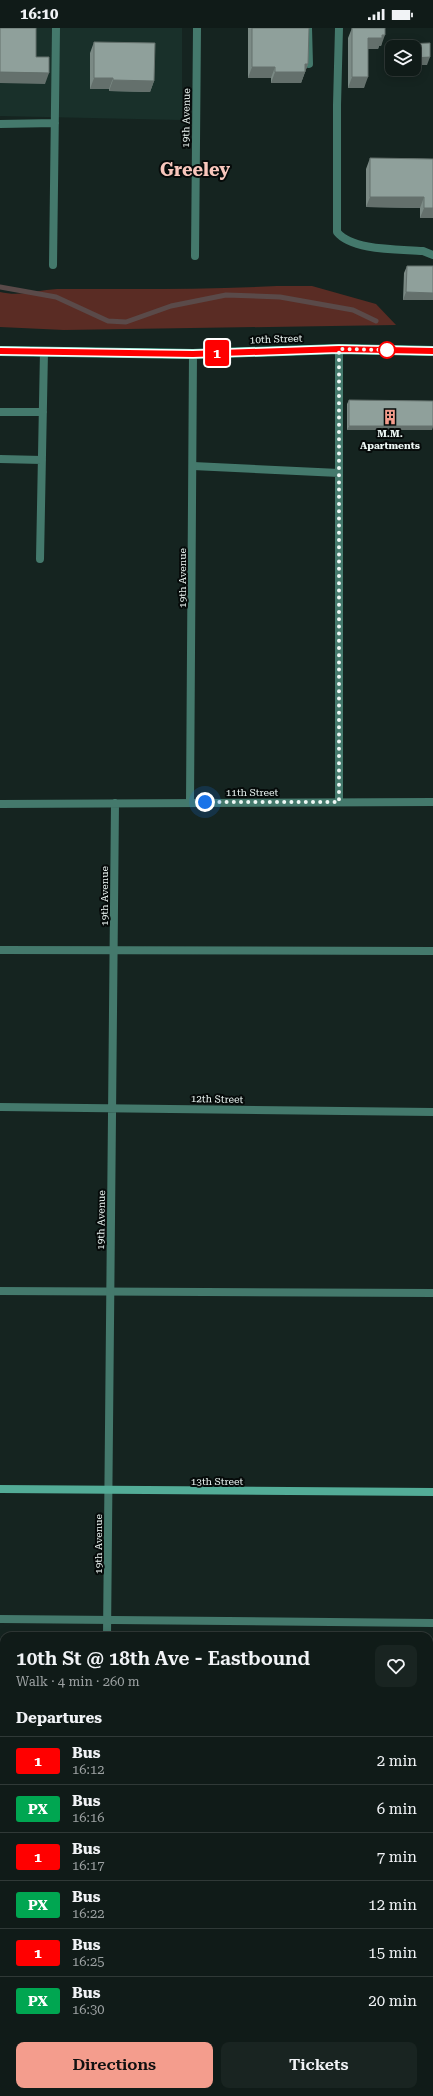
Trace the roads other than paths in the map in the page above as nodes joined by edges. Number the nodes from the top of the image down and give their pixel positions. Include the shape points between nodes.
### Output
1 (56, 28) edge
2 (197, 28) edge
3 (308, 28) edge
4 (339, 28) edge
5 (309, 64) edge
6 (55, 123) junction
7 (0, 124) edge
8 (433, 255) edge
9 (195, 256) dead end
10 (53, 265) dead end
11 (339, 349) junction
12 (0, 350) edge
13 (44, 351) junction
14 (433, 351) edge
15 (193, 354) junction
16 (0, 412) edge
17 (43, 412) junction
18 (0, 459) edge
19 (42, 460) junction
20 (192, 466) junction
21 (339, 473) junction
22 (40, 559) dead end
23 (190, 802) junction
24 (339, 802) junction
25 (433, 802) edge
26 (115, 803) junction
27 (0, 804) edge
28 (0, 950) edge
29 (114, 950) junction
30 (433, 951) edge
31 (0, 1107) edge
32 (113, 1108) junction
33 (433, 1112) edge
34 (0, 1291) edge
35 (111, 1291) junction
36 (433, 1293) edge
37 (0, 1489) edge
38 (109, 1490) junction
39 (433, 1492) edge
40 (0, 1619) edge
41 (108, 1621) junction
42 (433, 1623) edge
43 (107, 1632) edge

1 - 6 street
2 - 9 street, 19th Avenue
3 - 5 street
4 - 8 street via 337,232 342,239 356,244 423,251
6 - 7 street
6 - 10 street
11 - 14 main road, 10th Street
11 - 15 main road, 10th Street
11 - 21 street
12 - 13 main road, 10th Street
13 - 15 main road, 10th Street
13 - 17 street
15 - 20 street, 19th Avenue
16 - 17 street
17 - 19 street
18 - 19 street
19 - 22 street
20 - 21 street
20 - 23 street, 19th Avenue
21 - 24 street
23 - 24 street, 11th Street
23 - 26 street, 11th Street
24 - 25 street, 11th Street
26 - 27 street, 11th Street
26 - 29 street, 19th Avenue
28 - 29 street
29 - 30 street
29 - 32 street, 19th Avenue
31 - 32 street, 12th Street
32 - 33 street, 12th Street
32 - 35 street, 19th Avenue
34 - 35 street
35 - 36 street
35 - 38 street, 19th Avenue
37 - 38 street, 13th Street
38 - 39 street, 13th Street
38 - 41 street, 19th Avenue
40 - 41 street
41 - 42 street
41 - 43 street, 19th Avenue

